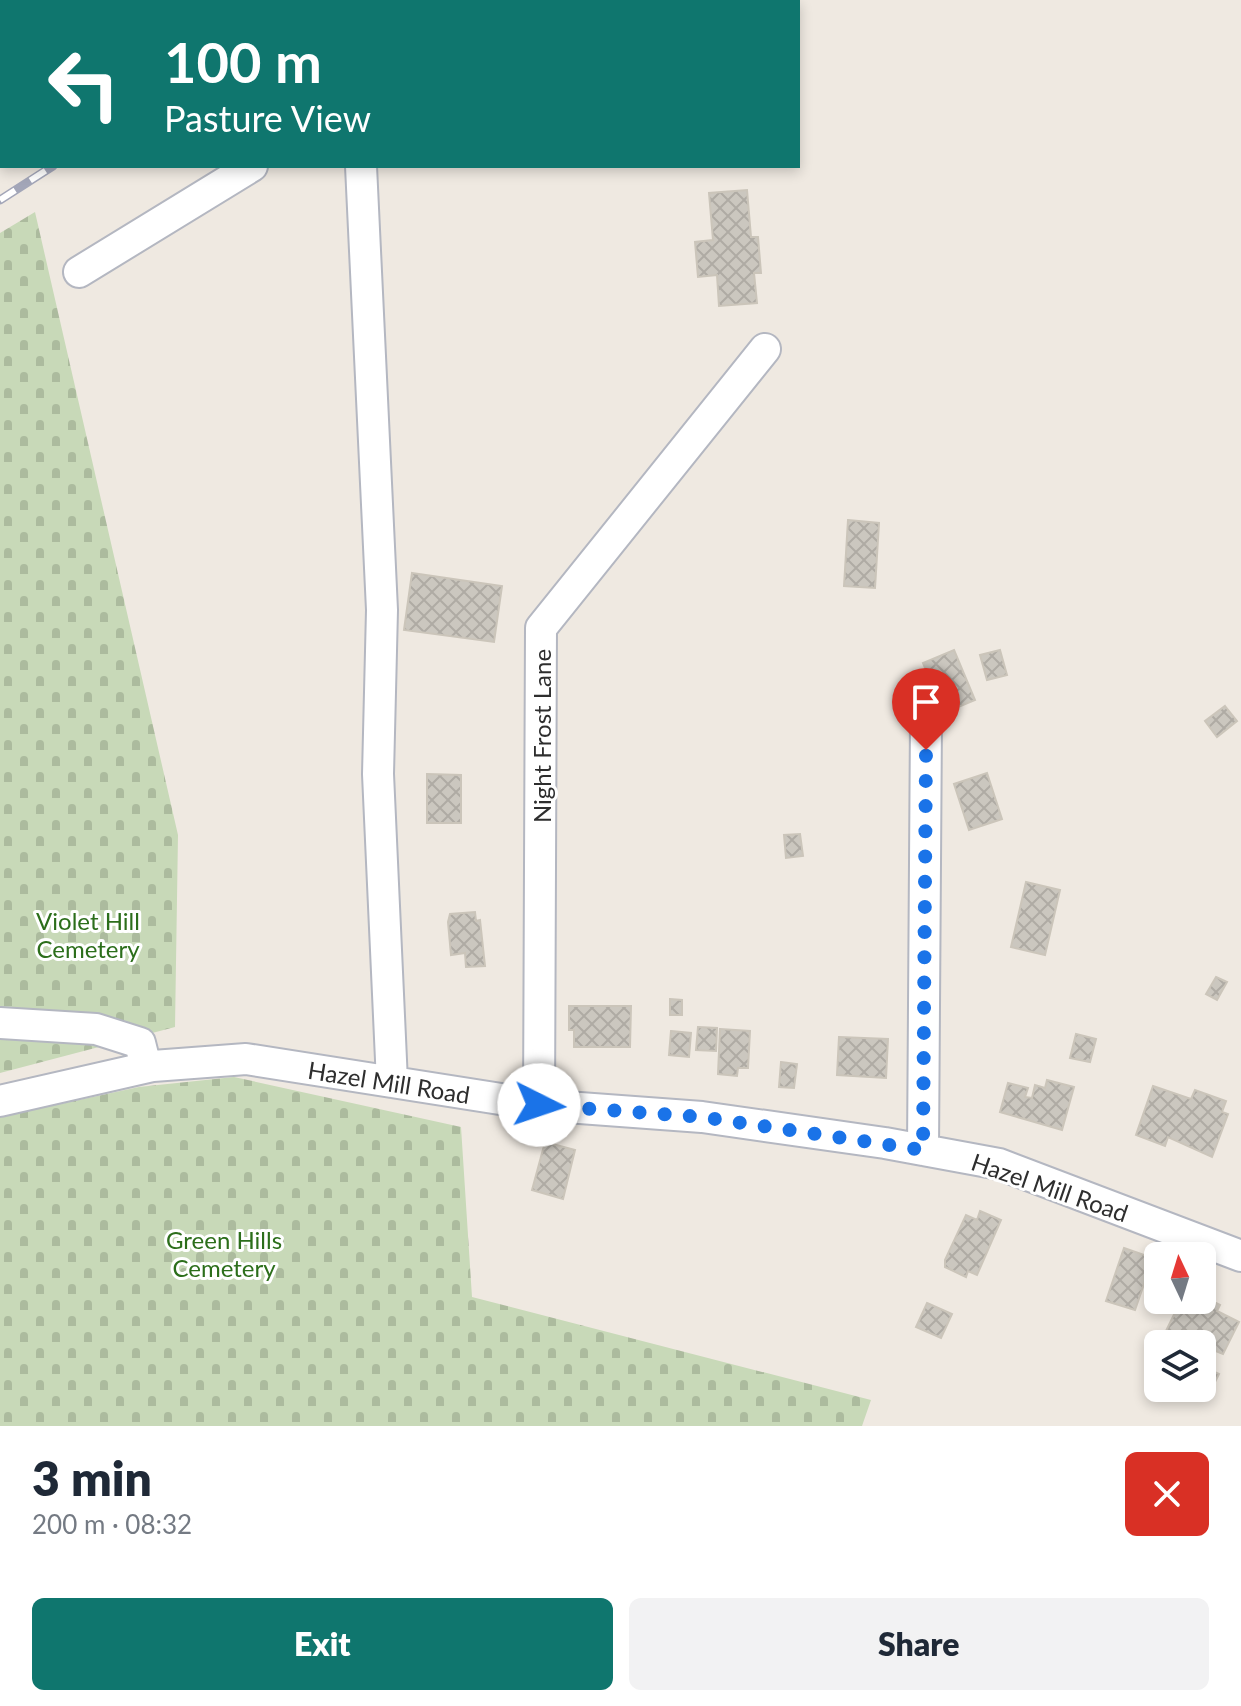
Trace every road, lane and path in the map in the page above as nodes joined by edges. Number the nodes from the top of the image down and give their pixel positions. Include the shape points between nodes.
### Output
1 (249, 168) edge
2 (361, 168) edge
3 (79, 272) dead end
4 (765, 349) dead end
5 (926, 720) dead end
6 (0, 1023) edge
7 (146, 1067) junction
8 (392, 1082) junction
9 (0, 1101) edge
10 (539, 1105) junction
11 (923, 1150) junction
12 (1241, 1256) edge

1 - 3 street
2 - 8 street via 382,610 378,774
4 - 10 street, Night Frost Lane via 541,628
5 - 11 street
6 - 7 street via 96,1029 140,1043
7 - 8 street, Hazel Mill Road via 246,1059
7 - 9 street, Hazel Mill Road
8 - 10 street, Hazel Mill Road
10 - 11 street, Hazel Mill Road via 702,1117
11 - 12 street, Hazel Mill Road via 999,1164

